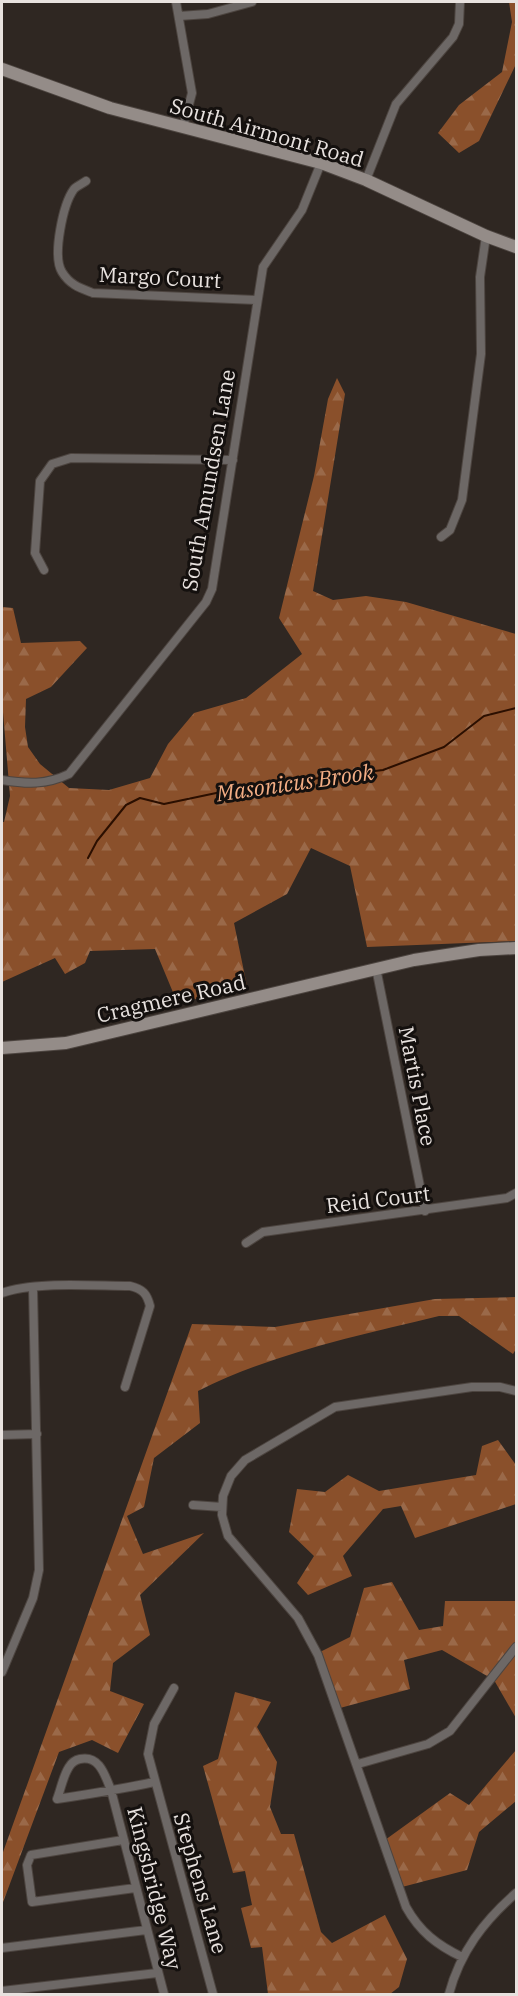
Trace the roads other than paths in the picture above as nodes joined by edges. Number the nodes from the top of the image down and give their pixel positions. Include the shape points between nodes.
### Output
1 (176, 2) edge
2 (252, 2) edge
3 (460, 2) edge
4 (179, 16) junction
5 (2, 69) edge
6 (183, 127) junction
7 (321, 163) junction
8 (366, 180) junction
9 (86, 181) dead end
10 (486, 236) junction
11 (516, 247) edge
12 (256, 300) junction
13 (233, 460) junction
14 (441, 537) dead end
15 (44, 570) dead end
16 (2, 780) edge
17 (516, 948) edge
18 (376, 968) junction
19 (2, 1048) edge
20 (516, 1193) edge
21 (425, 1211) junction
22 (246, 1243) dead end
23 (33, 1288) junction
24 (2, 1293) edge
25 (125, 1387) dead end
26 (516, 1391) edge
27 (37, 1434) junction
28 (2, 1435) edge
29 (193, 1505) dead end
30 (222, 1507) junction
31 (516, 1647) edge
32 (2, 1672) edge
33 (174, 1688) dead end
34 (358, 1764) junction
35 (154, 1782) junction
36 (111, 1790) junction
37 (123, 1840) junction
38 (135, 1887) junction
39 (516, 1893) edge
40 (146, 1930) junction
41 (2, 1948) edge
42 (462, 1958) junction
43 (157, 1972) junction
44 (2, 1991) edge
45 (164, 1995) edge
46 (213, 1995) edge
47 (449, 1995) edge

1 - 4 street
2 - 4 street via 208,14
3 - 8 street via 459,24 453,37 396,104
4 - 6 street via 192,93
5 - 6 street, South Airmont Road via 110,108
6 - 7 street, South Airmont Road
7 - 8 street, South Airmont Road
7 - 12 street, South Amundsen Lane via 302,210 263,267
8 - 10 street, South Airmont Road
9 - 12 street, Margo Court via 75,188 68,201 57,250 60,270 72,285 93,293
10 - 11 street, South Airmont Road
10 - 14 street via 480,277 481,354 462,500 450,530
12 - 13 street, South Amundsen Lane
13 - 15 street via 71,458 52,465 40,482 34,539 35,553
13 - 16 street, South Amundsen Lane via 212,589 206,602 69,774 50,783
17 - 18 street, Cragmere Road via 447,953
18 - 19 street, Cragmere Road via 348,978 66,1042
18 - 21 street, Martis Place
20 - 21 street, Reid Court via 507,1198
21 - 22 street, Reid Court via 263,1232
23 - 24 street
23 - 25 street via 130,1286 148,1296 150,1306
23 - 27 street
26 - 30 street via 471,1386 335,1407 245,1460 226,1486
27 - 28 street
27 - 32 street via 39,1570 33,1598
29 - 30 street
30 - 34 street via 224,1525 234,1545 286,1602 310,1638
31 - 34 street via 450,1731 428,1744
33 - 35 street, Stephens Lane via 149,1738
34 - 42 street via 406,1907 422,1931
35 - 36 street, Kingsbridge Way
35 - 46 street, Stephens Lane
36 - 36 street, Kingsbridge Way via 57,1799 69,1765 86,1758 103,1770
36 - 37 street, Kingsbridge Way
37 - 38 street, Kingsbridge Way
37 - 38 street via 32,1855 27,1865 32,1902
38 - 40 street, Kingsbridge Way
39 - 42 street via 487,1921
40 - 41 street
40 - 43 street, Kingsbridge Way
42 - 47 street
43 - 44 street
43 - 45 street, Kingsbridge Way

